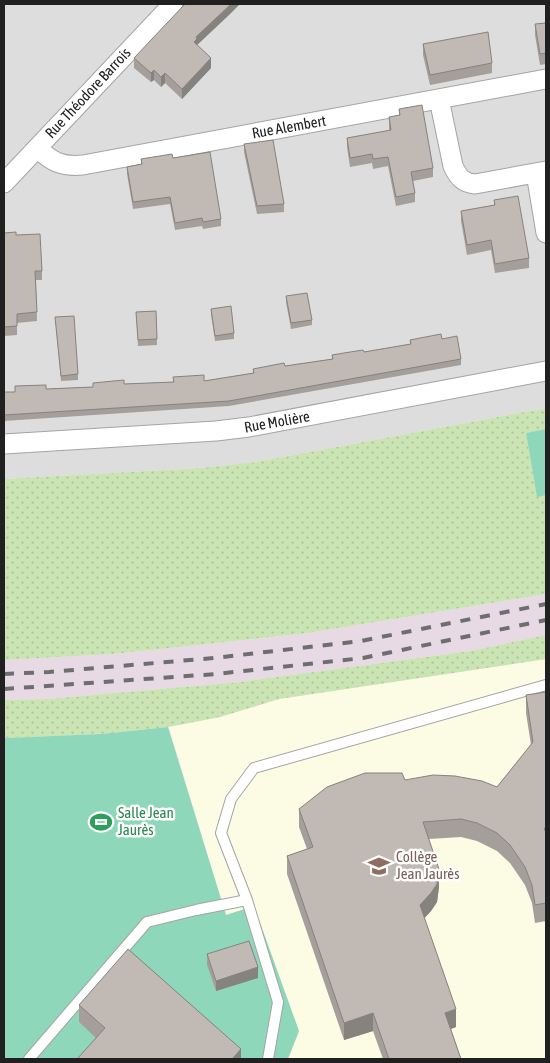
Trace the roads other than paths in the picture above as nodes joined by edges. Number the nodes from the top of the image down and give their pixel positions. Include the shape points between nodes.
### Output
1 (173, 4) edge
2 (546, 79) edge
3 (439, 99) junction
4 (37, 148) junction
5 (541, 172) edge
6 (4, 183) edge
7 (546, 233) edge
8 (546, 371) edge
9 (4, 444) edge
10 (546, 686) edge
11 (247, 900) junction
12 (29, 1059) edge
13 (268, 1059) edge

1 - 4 street, Rue Théodore Barrois
2 - 3 street, Rue Alembert
3 - 4 street, Rue Alembert via 83,165 58,163
3 - 5 street via 453,166 461,180 475,184
4 - 6 street, Rue Théodore Barrois
5 - 7 street
8 - 9 street, Rue Molière via 249,427
10 - 11 lane via 254,768 231,799 221,833
11 - 12 lane via 147,922
11 - 13 lane via 278,1002

